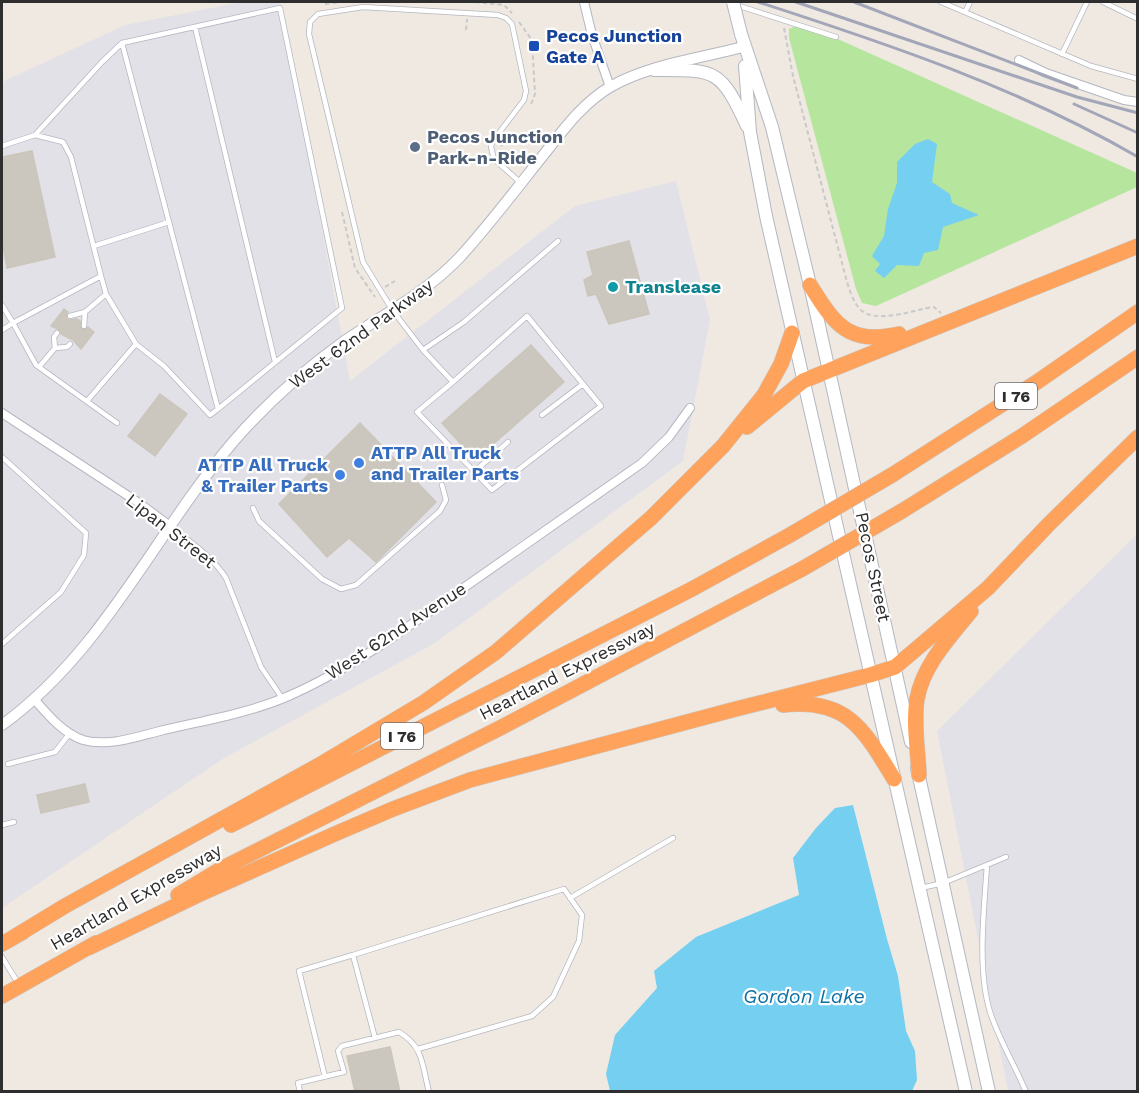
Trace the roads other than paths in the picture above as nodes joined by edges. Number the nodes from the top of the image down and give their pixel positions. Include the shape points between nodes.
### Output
1 (584, 2) edge
2 (728, 2) edge
3 (734, 2) edge
4 (941, 2) edge
5 (970, 2) edge
6 (1087, 2) edge
7 (1103, 2) edge
8 (965, 12) junction
9 (1137, 19) edge
10 (195, 27) junction
11 (836, 37) dead end
12 (742, 41) junction
13 (122, 43) junction
14 (1062, 54) junction
15 (1019, 60) dead end
16 (654, 70) junction
17 (1137, 79) edge
18 (610, 87) junction
19 (1137, 102) edge
20 (750, 132) junction
21 (35, 135) junction
22 (2, 146) edge
23 (521, 183) junction
24 (169, 222) junction
25 (558, 241) dead end
26 (94, 246) junction
27 (1137, 246) edge
28 (101, 276) junction
29 (810, 285) junction
30 (106, 294) junction
31 (2, 305) edge
32 (393, 311) junction
33 (85, 312) junction
34 (1137, 312) edge
35 (70, 316) dead end
36 (13, 323) junction
37 (944, 324) junction
38 (84, 326) dead end
39 (2, 330) edge
40 (57, 333) dead end
41 (792, 333) junction
42 (70, 344) dead end
43 (136, 344) junction
44 (55, 348) junction
45 (423, 350) junction
46 (1137, 357) edge
47 (275, 362) junction
48 (39, 367) junction
49 (829, 370) junction
50 (803, 381) junction
51 (453, 382) junction
52 (583, 384) junction
53 (87, 401) junction
54 (690, 408) dead end
55 (218, 409) junction
56 (2, 412) edge
57 (542, 415) dead end
58 (117, 423) dead end
59 (1137, 437) edge
60 (508, 442) dead end
61 (723, 446) junction
62 (2, 457) edge
63 (474, 472) junction
64 (442, 485) dead end
65 (253, 508) dead end
66 (170, 526) junction
67 (988, 588) junction
68 (2, 644) edge
69 (895, 667) junction
70 (870, 675) junction
71 (34, 699) junction
72 (282, 699) junction
73 (732, 710) junction
74 (2, 725) edge
75 (70, 733) junction
76 (8, 764) dead end
77 (919, 775) junction
78 (894, 779) junction
79 (14, 822) dead end
80 (2, 825) edge
81 (673, 838) dead end
82 (1006, 857) dead end
83 (987, 865) junction
84 (943, 883) junction
85 (920, 888) junction
86 (570, 898) junction
87 (8, 941) edge
88 (88, 948) junction
89 (353, 955) junction
90 (2, 957) edge
91 (20, 986) junction
92 (2, 996) edge
93 (375, 1038) junction
94 (418, 1049) junction
95 (325, 1077) junction
96 (300, 1092) edge
97 (429, 1092) edge
98 (966, 1092) edge
99 (989, 1092) edge
100 (1026, 1092) edge

1 - 18 street
2 - 11 lane
3 - 12 main road, Pecos Street, bridge
4 - 8 lane
5 - 8 lane
6 - 14 lane
7 - 9 lane
8 - 14 lane
10 - 13 lane
10 - 47 lane
10 - 47 lane via 280,8 342,308
12 - 16 street, West 62nd Parkway
12 - 20 main road, Pecos Street
12 - 29 main road, Pecos Street via 772,127
13 - 21 lane
13 - 24 lane
14 - 17 lane
15 - 19 street via 1046,73
16 - 18 street, West 62nd Parkway
16 - 20 main road via 696,70 713,75 735,99
18 - 23 street, West 62nd Parkway via 569,123
20 - 41 main road, Pecos Street
21 - 22 lane
21 - 26 lane via 63,142 71,157
23 - 32 street, West 62nd Parkway via 447,270
23 - 32 lane via 494,159 491,147 524,100 526,91 512,24 506,18 363,7 313,17 309,28 311,44 360,253
24 - 26 lane
24 - 55 lane
25 - 45 lane via 464,322
26 - 28 lane
27 - 37 highway
28 - 30 lane
28 - 36 lane
29 - 37 highway via 834,321 864,337 880,338
29 - 49 main road, Pecos Street
30 - 33 lane
30 - 43 lane
31 - 36 lane
32 - 45 lane
32 - 66 street, West 62nd Parkway via 324,356 267,405 232,443
33 - 35 lane
33 - 38 lane
34 - 87 highway, Heartland Expressway / I 76, bridge via 1037,382 790,535
36 - 39 lane
36 - 48 lane
37 - 49 highway
40 - 44 lane
41 - 50 main road, Pecos Street
41 - 61 highway via 764,395
42 - 44 lane
43 - 53 lane
43 - 55 lane via 164,366 210,415
44 - 48 lane
45 - 51 lane
46 - 88 highway, Heartland Expressway / I 76, bridge via 1022,436 802,569 221,869
47 - 55 lane
48 - 53 lane
49 - 50 highway
49 - 69 main road, Pecos Street
50 - 61 highway
50 - 70 main road, Pecos Street
51 - 52 lane via 527,316
51 - 63 lane via 417,411
52 - 57 lane
52 - 63 lane via 601,406 492,490
53 - 58 lane
54 - 72 street, West 62nd Avenue via 669,437 642,463 354,662
56 - 66 street, Lipan Street
59 - 67 highway
60 - 63 lane
61 - 87 highway via 651,518 560,599 452,684 321,764
62 - 68 lane via 86,533 84,555 61,592
64 - 65 lane via 446,500 440,511 356,585 340,589 322,579 260,521
66 - 71 street, West 62nd Parkway via 103,625
66 - 72 lane, Lipan Street via 219,567 261,667
67 - 69 highway
67 - 77 highway via 936,655 923,679 916,716
69 - 70 highway
69 - 77 main road, Pecos Street
70 - 73 highway
70 - 78 main road, Pecos Street
71 - 74 street
71 - 75 street, West 62nd Avenue
72 - 75 street, West 62nd Avenue via 116,741 91,742
73 - 78 highway via 798,703 834,710 859,726
73 - 88 highway via 430,794
75 - 76 lane via 55,752
77 - 84 main road, Pecos Street
78 - 85 main road, Pecos Street
79 - 80 lane
81 - 86 lane
82 - 83 lane
83 - 84 lane
83 - 100 lane via 985,983 990,1011
84 - 85 lane
84 - 99 main road, Pecos Street
85 - 98 main road, Pecos Street
86 - 89 lane via 564,889
86 - 94 lane via 582,915 579,940 553,998 532,1016
88 - 91 highway, Heartland Expressway / I 76
89 - 93 lane
89 - 95 lane via 299,971
90 - 91 lane
91 - 92 highway, Heartland Expressway / I 76
93 - 94 lane via 399,1032
93 - 95 lane via 342,1046 338,1051 344,1072
94 - 97 lane
95 - 96 lane via 298,1083

